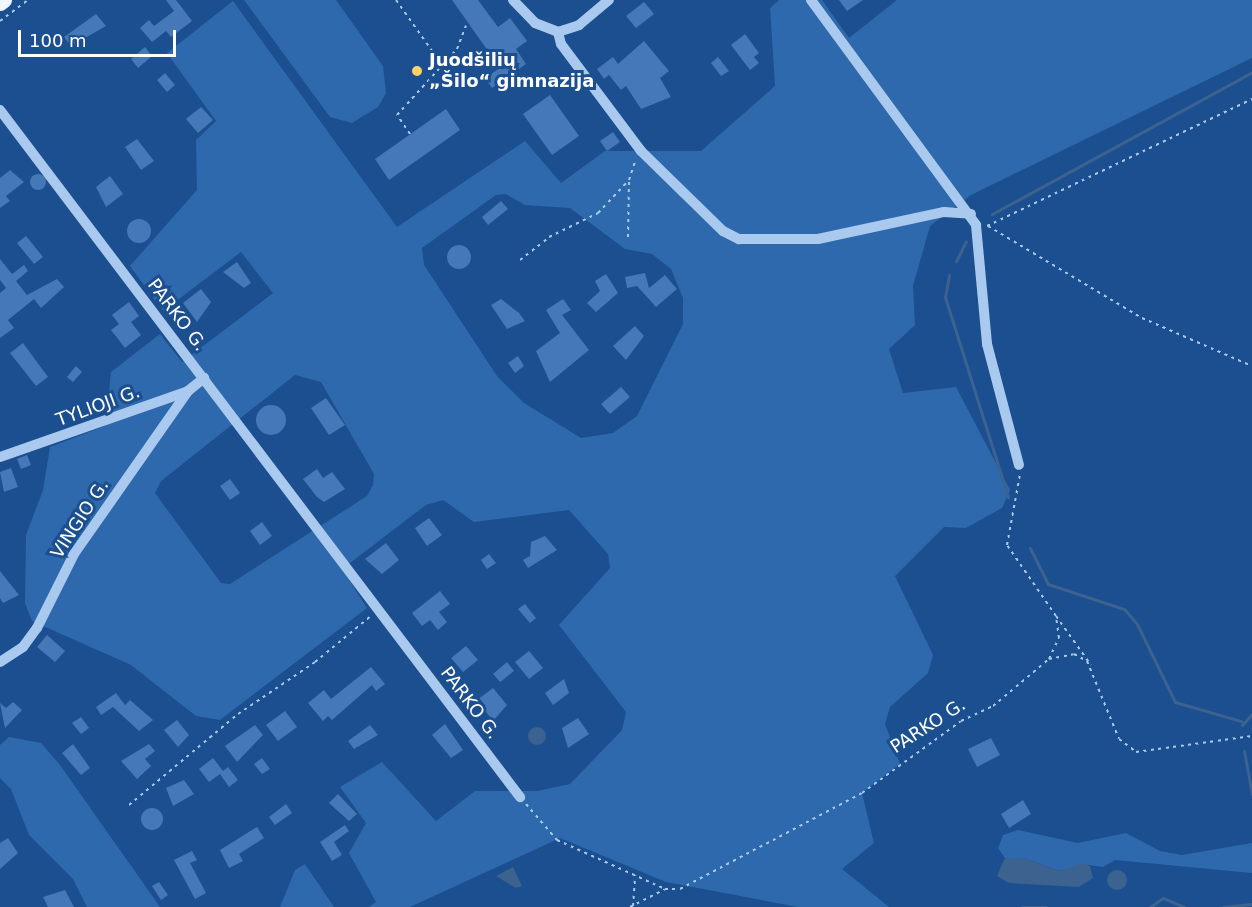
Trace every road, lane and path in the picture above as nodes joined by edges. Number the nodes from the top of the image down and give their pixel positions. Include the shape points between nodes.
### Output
1 (28, 0) edge
2 (396, 0) edge
3 (513, 0) edge
4 (609, 0) edge
5 (811, 0) edge
6 (0, 21) edge
7 (466, 26) dead end
8 (558, 32) junction
9 (442, 65) junction
10 (1252, 99) edge
11 (0, 110) edge
12 (410, 134) dead end
13 (641, 151) junction
14 (629, 180) junction
15 (970, 214) junction
16 (976, 225) junction
17 (988, 226) junction
18 (628, 237) dead end
19 (520, 260) dead end
20 (1252, 366) edge
21 (204, 378) junction
22 (188, 391) junction
23 (0, 457) edge
24 (1019, 465) joint
25 (378, 609) junction
26 (1056, 616) junction
27 (1049, 659) junction
28 (0, 662) edge
29 (1092, 667) junction
30 (1252, 736) edge
31 (520, 797) joint
32 (129, 805) dead end
33 (634, 875) junction
34 (665, 889) junction
35 (631, 906) edge

1 - 6 path
2 - 9 path
3 - 8 street via 535,23
4 - 8 street via 579,25
5 - 15 street
7 - 9 path via 457,49
8 - 13 street via 561,44
9 - 12 path via 397,115
10 - 17 path
11 - 21 street, PARKO G.
13 - 14 path
13 - 15 street via 723,231 739,239 818,239 944,212
14 - 18 path
14 - 19 path via 598,213 549,237
15 - 16 street
16 - 17 path
16 - 24 street via 987,344
17 - 20 path via 1142,318
21 - 22 street, TYLIOJI G.
21 - 25 street, PARKO G.
22 - 23 street, TYLIOJI G.
22 - 28 street, VINGIO G. via 74,554 37,628 23,647
24 - 26 path via 1007,545
25 - 31 street, PARKO G.
25 - 32 path via 315,662 237,714
26 - 27 path, PARKO G. via 1059,638
26 - 29 path
27 - 29 path via 1074,654
27 - 34 path, PARKO G. via 993,706 961,721 862,793 698,882
29 - 30 path via 1126,748 1136,752
31 - 33 path via 557,840
33 - 34 path
33 - 35 path
34 - 35 path, PARKO G.

